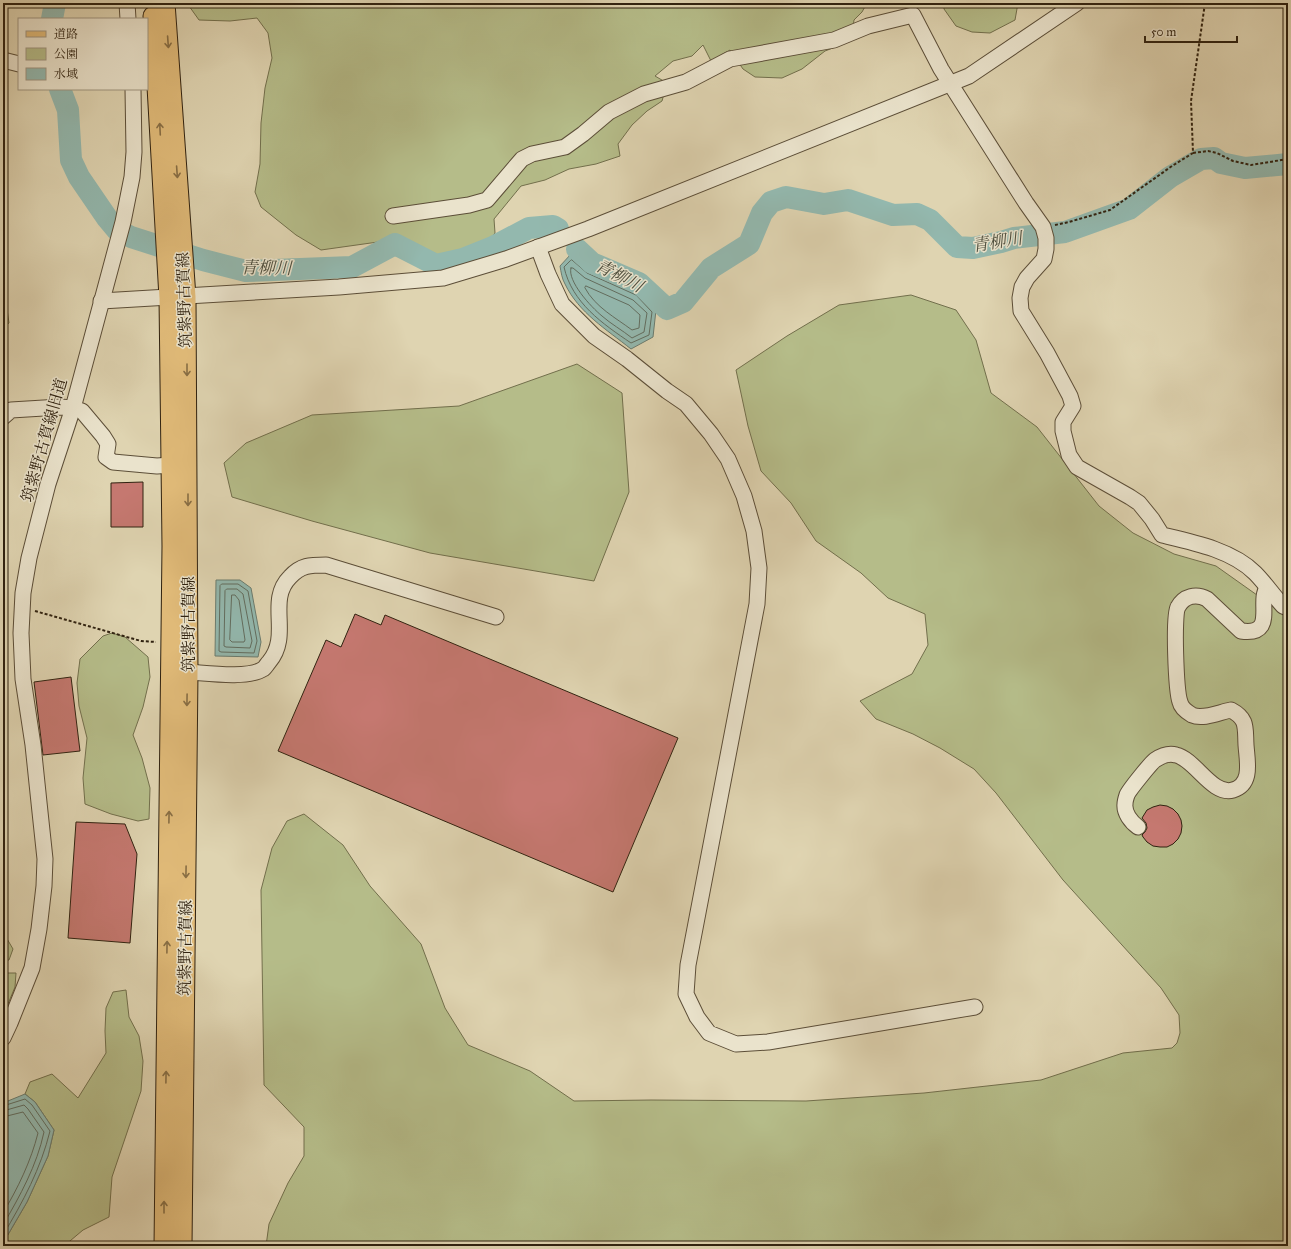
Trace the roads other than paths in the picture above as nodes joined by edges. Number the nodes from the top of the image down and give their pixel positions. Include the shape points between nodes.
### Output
1 (127, 3) edge
2 (152, 3) edge
3 (165, 3) edge
4 (1077, 3) edge
5 (128, 18) edge
6 (3, 60) edge
7 (18, 64) edge
8 (950, 84) junction
9 (132, 90) edge
10 (393, 216) dead end
11 (174, 239) junction
12 (538, 247) junction
13 (178, 297) junction
14 (101, 301) junction
15 (73, 408) junction
16 (3, 417) edge
17 (171, 465) junction
18 (1267, 588) junction
19 (1288, 608) edge
20 (496, 617) dead end
21 (188, 672) junction
22 (1138, 827) dead end
23 (975, 1007) dead end
24 (3, 1038) edge
25 (164, 1246) edge
26 (182, 1246) edge

1 - 5 street
11 -> 2 main road, 筑紫野古賀線
3 -> 11 main road, 筑紫野古賀線
4 - 8 street via 969,76
6 - 7 street
8 - 10 street via 913,15 888,20 834,40 730,59 686,82 644,94 609,112 565,147 532,154 522,159 487,200
8 - 12 street
8 - 18 street via 1045,232 1044,259 1022,287 1021,312 1070,396 1073,406 1063,422 1062,430 1069,455 1078,467 1139,503 1162,535 1218,550 1254,572
9 - 14 street, 筑紫野古賀線旧道 via 132,177 123,222
11 - 13 main road, 筑紫野古賀線
12 - 13 street via 443,278
12 - 23 street via 562,304 594,336 686,404 711,434 728,459 744,496 754,531 759,568 757,604 688,965 686,994 696,1017 709,1033 736,1044 768,1042
13 - 14 street
13 - 17 main road, 筑紫野古賀線
13 -> 21 main road, 筑紫野古賀線
14 - 15 street, 筑紫野古賀線旧道
15 - 16 street via 11,410
15 - 17 street via 82,411 103,436 108,444 106,458 113,462
15 - 24 street, 筑紫野古賀線旧道 via 48,484 23,593 23,679 45,859 44,886 32,968
25 -> 17 main road, 筑紫野古賀線
18 - 19 street
18 - 22 street via 1264,593 1264,621 1254,631 1241,631 1202,596 1186,598 1177,608 1176,617 1179,701 1194,716 1231,710 1240,714 1245,722 1248,773 1246,781 1239,787 1226,790 1216,786 1183,757 1165,755 1155,760 1127,794 1126,814
20 - 21 street via 326,565 311,565 296,570 284,582 279,596 280,641 274,657 264,669 237,674
21 -> 26 main road, 筑紫野古賀線

